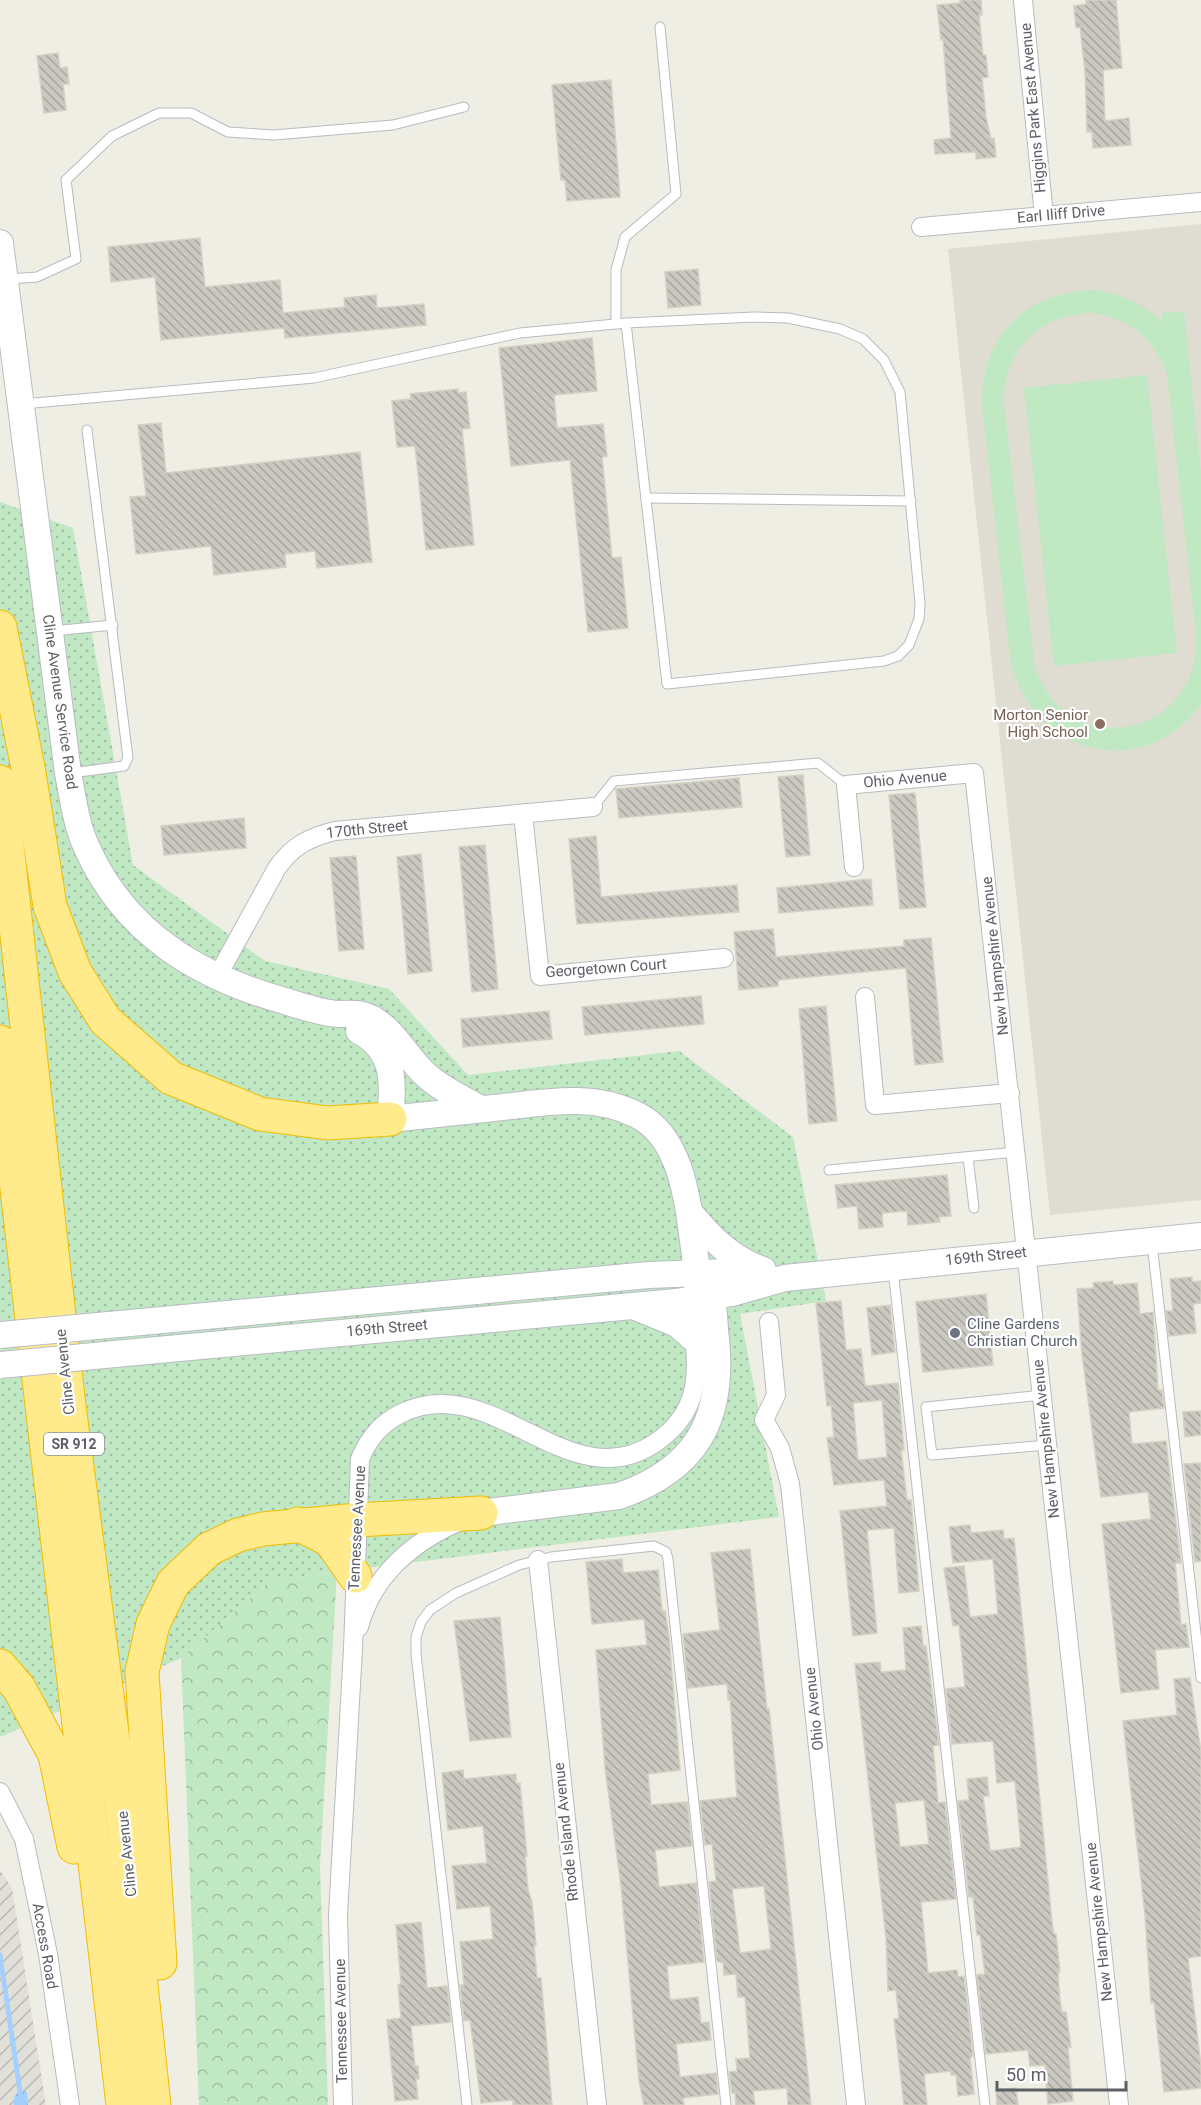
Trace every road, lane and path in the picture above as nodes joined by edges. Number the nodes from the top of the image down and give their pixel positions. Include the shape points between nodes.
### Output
1 (1023, 0) edge
2 (660, 27) dead end
3 (464, 107) dead end
4 (1201, 202) edge
5 (1044, 216) junction
6 (921, 227) dead end
7 (0, 243) edge
8 (4, 279) junction
9 (626, 323) junction
10 (616, 324) junction
11 (20, 404) junction
12 (87, 430) dead end
13 (646, 498) junction
14 (911, 501) junction
15 (113, 625) junction
16 (0, 627) edge
17 (50, 631) junction
18 (68, 773) junction
19 (974, 773) joint
20 (0, 782) edge
21 (846, 785) junction
22 (593, 807) joint
23 (523, 814) junction
24 (854, 867) dead end
25 (724, 958) dead end
26 (216, 977) junction
27 (865, 997) dead end
28 (338, 1014) junction
29 (0, 1042) edge
30 (1010, 1093) junction
31 (480, 1109) junction
32 (390, 1119) junction
33 (1016, 1152) junction
34 (968, 1157) junction
35 (829, 1170) dead end
36 (974, 1208) dead end
37 (690, 1213) junction
38 (1201, 1236) edge
39 (1152, 1240) junction
40 (1026, 1252) junction
41 (893, 1266) junction
42 (697, 1273) junction
43 (778, 1279) junction
44 (701, 1298) junction
45 (632, 1306) junction
46 (769, 1322) dead end
47 (0, 1335) edge
48 (693, 1338) junction
49 (0, 1365) edge
50 (1042, 1395) junction
51 (1047, 1445) junction
52 (481, 1513) junction
53 (357, 1520) junction
54 (298, 1524) junction
55 (538, 1560) junction
56 (355, 1576) junction
57 (353, 1649) junction
58 (0, 1666) edge
59 (1201, 1678) edge
60 (0, 1792) edge
61 (119, 2061) junction
62 (70, 2105) edge
63 (123, 2105) edge
64 (156, 2105) edge
65 (343, 2105) edge
66 (467, 2105) edge
67 (597, 2105) edge
68 (726, 2105) edge
69 (856, 2105) edge
70 (986, 2105) edge
71 (1119, 2105) edge

1 - 5 street, Higgins Park East Avenue
2 - 10 lane via 676,194 625,237 616,270
3 - 8 lane via 393,124 274,135 228,132 191,113 159,113 112,136 66,180 76,258 37,277
4 - 5 street, Earl Iliff Drive
5 - 6 street, Earl Iliff Drive
7 - 8 main road, Cline Avenue Service Road
8 - 11 main road, Cline Avenue Service Road
9 - 10 lane
9 - 13 lane
9 - 14 lane via 788,318 840,329 863,339 884,360 900,392
10 - 11 lane via 520,333 314,378
11 - 17 main road, Cline Avenue Service Road
12 - 15 lane
13 - 14 lane
13 - 14 lane via 667,684 864,664 898,656 909,645 919,619
15 - 17 lane
15 - 18 lane via 128,758 124,766
16 - 32 highway via 50,906 75,972 105,1020 171,1078 260,1114 328,1123
17 - 18 main road, Cline Avenue Service Road
18 - 26 main road, Cline Avenue Service Road via 86,846 104,882 122,906 162,945
19 - 21 street, Ohio Avenue
19 - 30 street, New Hampshire Avenue
20 - 64 highway, Cline Avenue / SR 912 via 69,1406
21 - 22 lane via 818,763 614,781
21 - 24 street, Ohio Avenue
22 - 23 street, 170th Street
23 - 25 street, Georgetown Court via 540,976
23 - 26 street, 170th Street via 335,831 307,840 285,855
26 - 28 main road, Cline Avenue Service Road via 284,1001
27 - 30 street via 875,1105
28 - 31 main road, Cline Avenue Service Road via 356,1012 373,1019 390,1032 427,1076
28 - 32 main road, Cline Avenue Service Road via 382,1048 393,1091
29 - 61 highway, Cline Avenue / SR 912
30 - 33 street, New Hampshire Avenue
31 - 32 main road
31 - 37 main road via 570,1100 622,1108 640,1116 658,1131 670,1151
33 - 34 lane
33 - 40 street, New Hampshire Avenue
34 - 35 lane
34 - 36 lane
37 - 42 main road
37 - 43 main road via 730,1254
38 - 39 main road, 169th Street
39 - 40 main road, 169th Street
39 - 59 lane
40 - 41 main road, 169th Street
40 - 50 street, New Hampshire Avenue
41 - 43 main road, 169th Street
41 - 70 lane
42 - 43 main road, 169th Street via 725,1272
42 - 44 main road
42 - 47 main road, 169th Street, bridge
43 - 44 main road, 169th Street
44 - 45 main road, 169th Street
44 - 48 street, Tennessee Avenue
44 - 52 main road, Tennessee Avenue via 718,1364 717,1391 712,1413 694,1447 681,1461 639,1489 619,1496
45 - 48 main road via 677,1324
45 - 49 main road, 169th Street, bridge
46 - 69 street, Ohio Avenue via 776,1395 764,1420 780,1448 790,1484
48 - 53 street, Tennessee Avenue via 696,1384 690,1406 672,1432 645,1450 620,1458 600,1458 535,1437 468,1405 450,1402 412,1408 396,1415 368,1440 360,1459
50 - 51 street, New Hampshire Avenue
50 - 51 lane via 926,1407 932,1455
51 - 71 street, New Hampshire Avenue
52 - 53 highway
52 - 57 street, Tennessee Avenue via 439,1530 403,1555 378,1584 364,1610
53 - 54 highway
53 - 56 street, Tennessee Avenue
54 - 56 highway via 330,1540
54 - 64 highway via 238,1535 209,1549 173,1583 153,1624 142,1672 165,2038
55 - 66 lane via 441,1601 421,1622 416,1637
55 - 67 street, Rhode Island Avenue
55 - 68 lane via 654,1546 666,1552
56 - 57 street, Tennessee Avenue
57 - 65 street, Tennessee Avenue via 338,1915
58 - 61 highway via 19,1688 55,1755 91,1964
60 - 62 street, Access Road via 24,1839 48,1954
61 - 63 highway, Cline Avenue / SR 912

